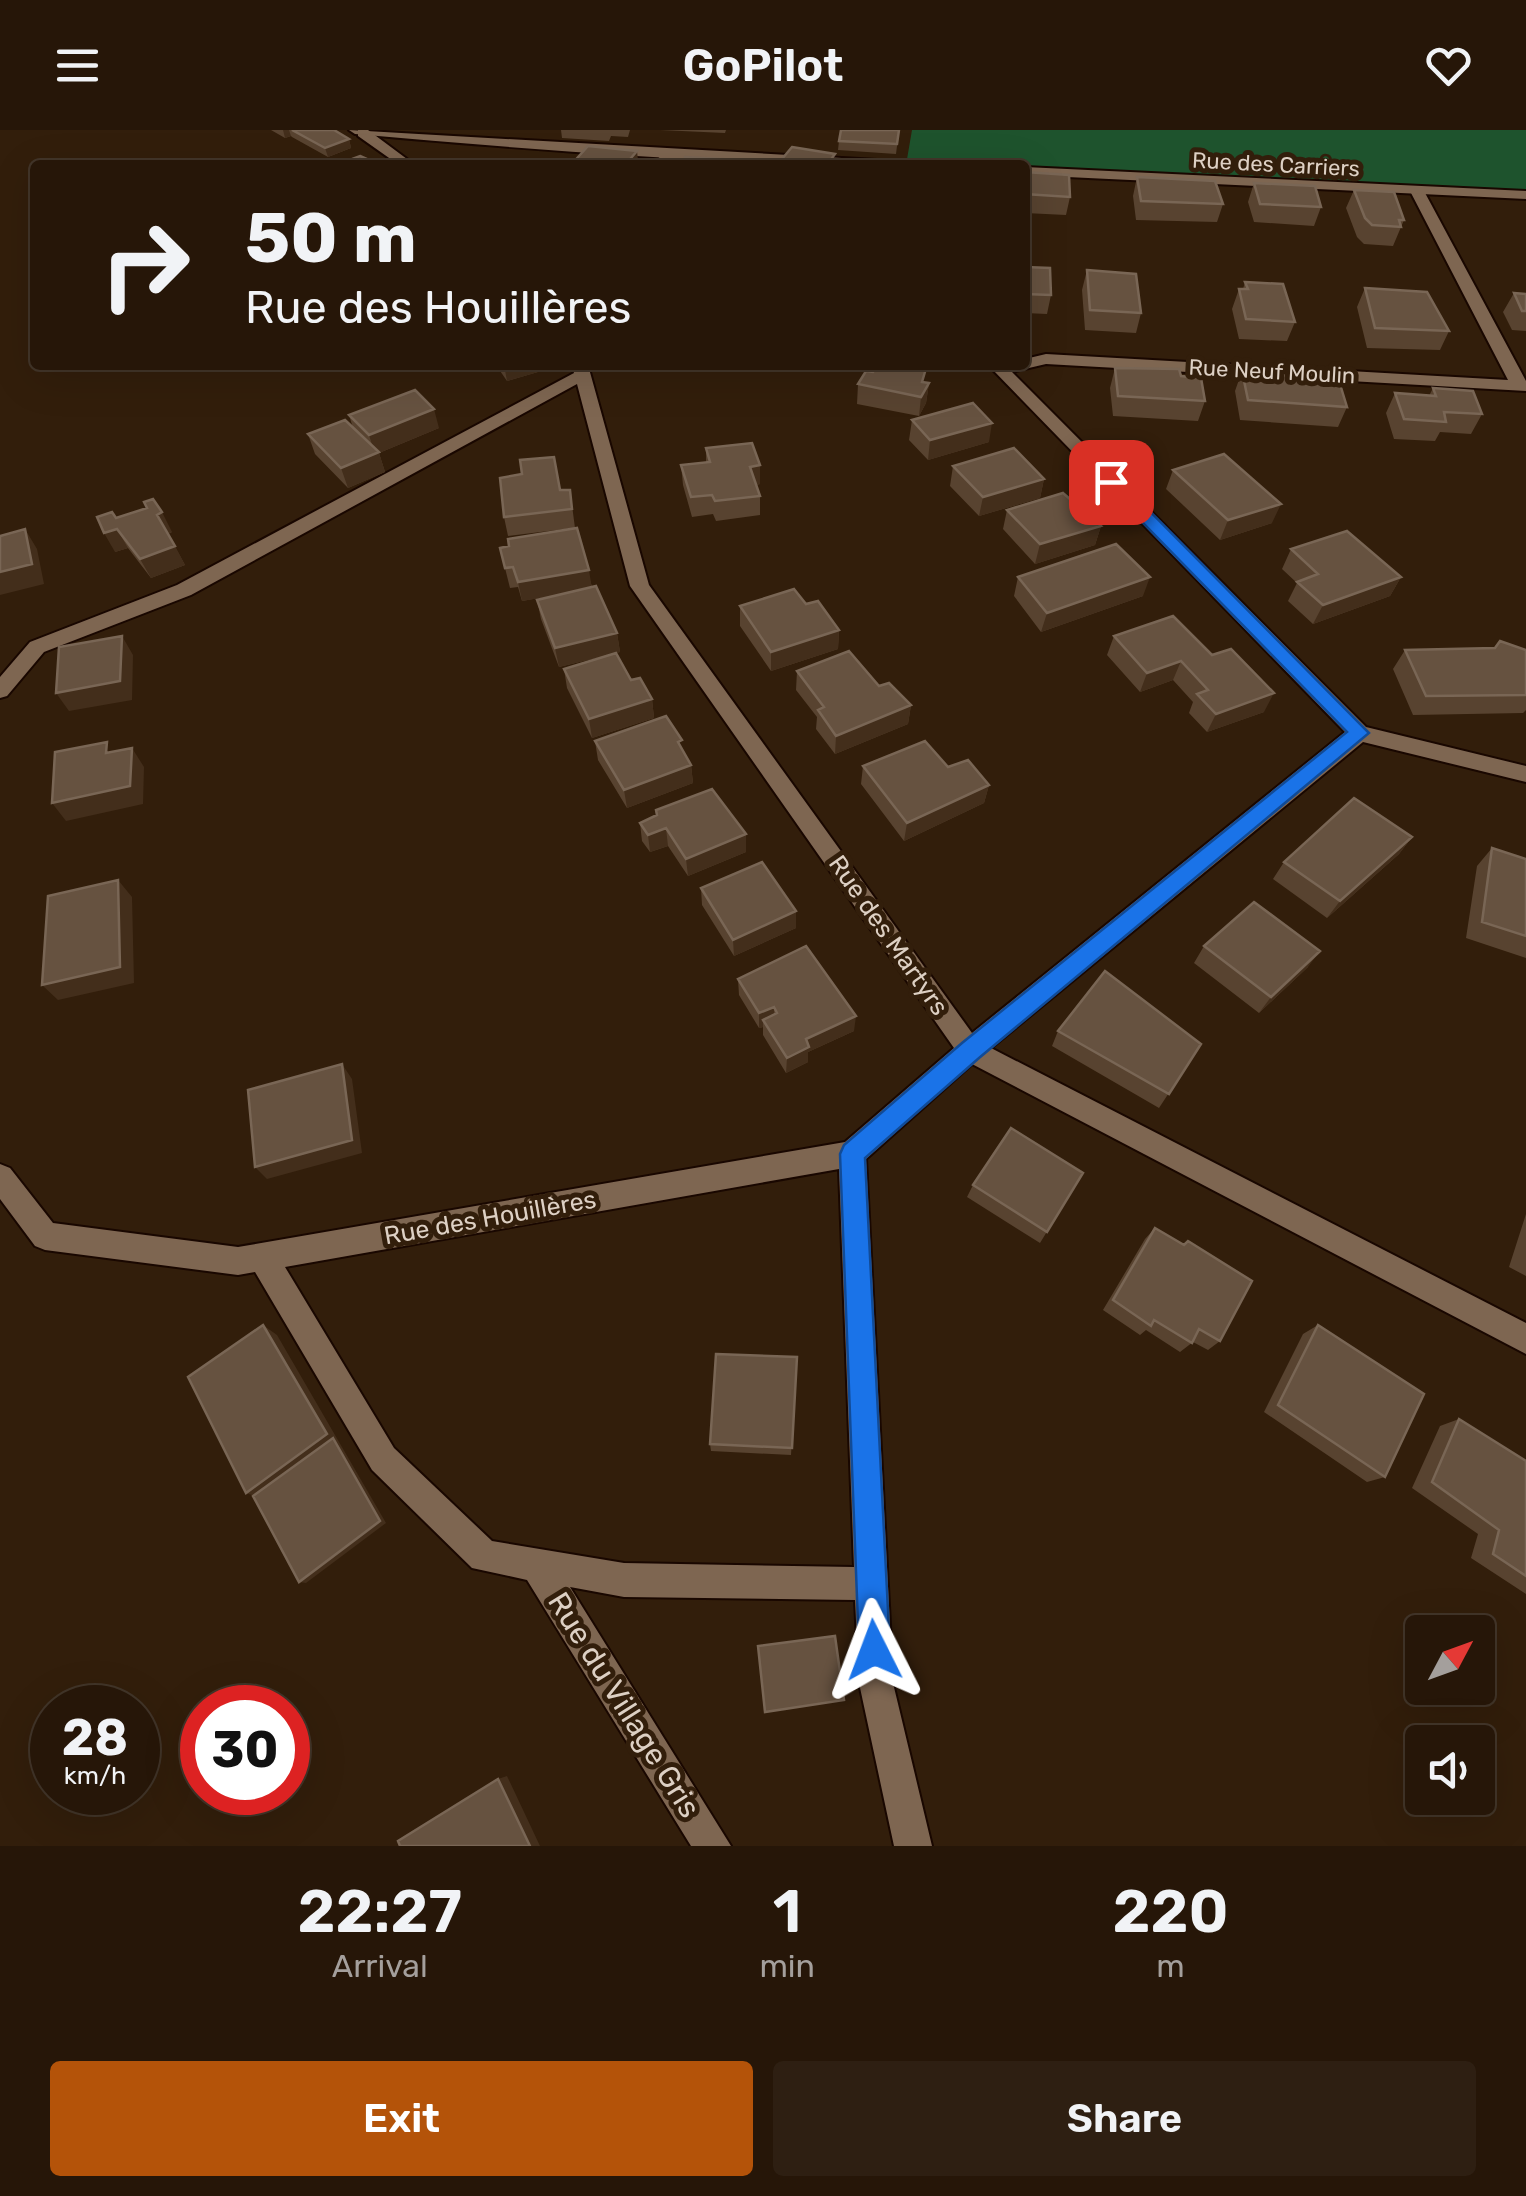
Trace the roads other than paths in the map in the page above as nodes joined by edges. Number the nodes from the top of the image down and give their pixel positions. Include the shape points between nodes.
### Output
1 (359, 131) edge
2 (672, 153) junction
3 (401, 160) edge
4 (664, 160) edge
5 (802, 160) edge
6 (1030, 171) edge
7 (1417, 191) junction
8 (1526, 195) edge
9 (1030, 363) edge
10 (582, 370) edge
11 (1001, 370) edge
12 (1522, 385) edge
13 (0, 691) edge
14 (1359, 733) junction
15 (1526, 774) edge
16 (970, 1050) junction
17 (852, 1154) junction
18 (0, 1177) edge
19 (262, 1256) junction
20 (1526, 1339) edge
21 (536, 1564) junction
22 (871, 1584) junction
23 (712, 1846) edge
24 (913, 1846) edge

1 - 2 street
1 - 3 street
2 - 4 street
2 - 5 street
6 - 7 street, Rue des Carriers
7 - 8 street, Rue des Carriers
7 - 12 street, Rue Neuf Moulin
9 - 12 street, Rue Neuf Moulin
10 - 13 street via 184,590 37,648
10 - 16 street, Rue des Martyrs via 640,586
11 - 14 street, Rue Neuf Moulin
14 - 15 street
14 - 16 street
16 - 17 street
16 - 20 street, Rue des Martyrs
17 - 19 street, Rue des Houillères
17 - 22 street
18 - 19 street, Rue des Houillères via 45,1236 238,1261
19 - 21 street via 383,1458 484,1556
21 - 22 street via 624,1580
21 - 23 street, Rue du Village Gris
22 - 24 street via 876,1683

